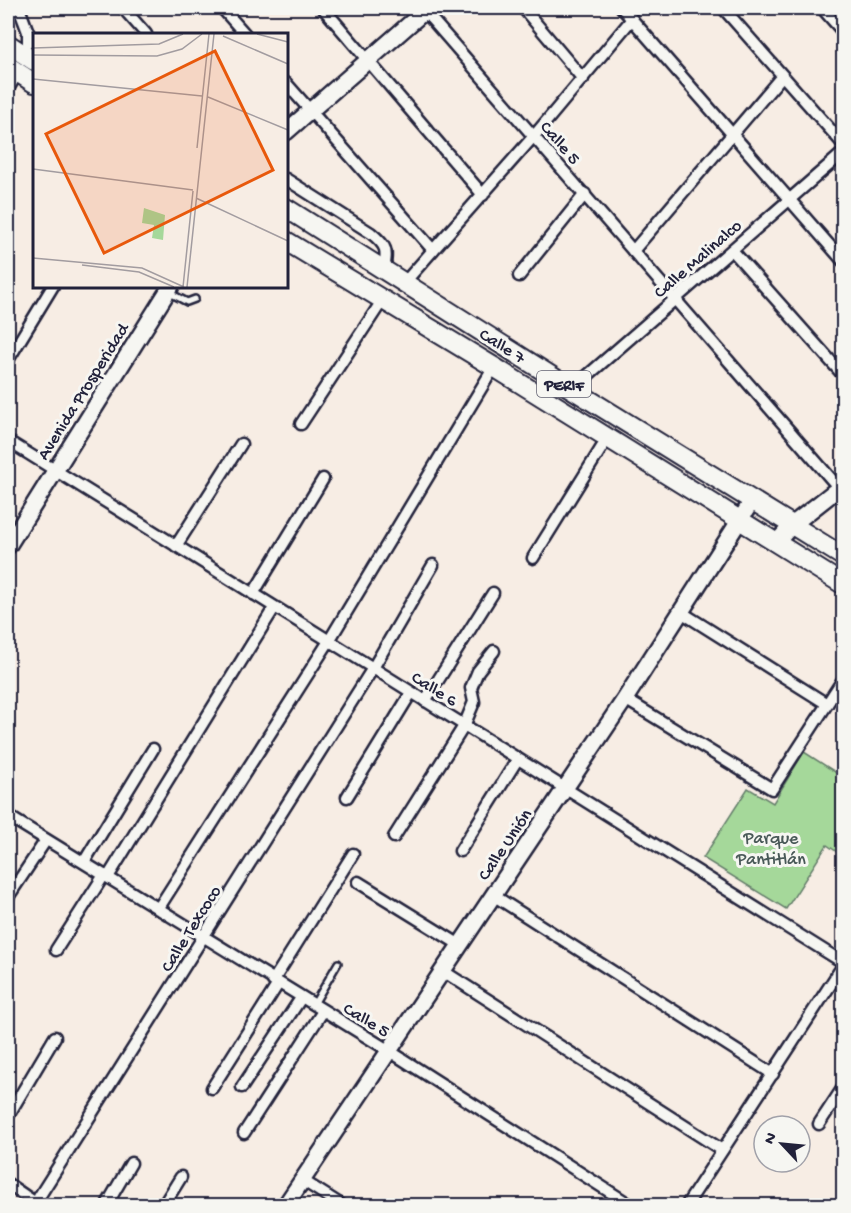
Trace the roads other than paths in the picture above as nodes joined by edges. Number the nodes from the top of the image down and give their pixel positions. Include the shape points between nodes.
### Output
1 (19, 8) edge
2 (123, 8) edge
3 (222, 8) edge
4 (323, 8) edge
5 (425, 8) edge
6 (523, 8) edge
7 (622, 8) edge
8 (723, 8) edge
9 (822, 8) edge
10 (632, 19) junction
11 (8, 30) edge
12 (145, 33) edge
13 (244, 33) edge
14 (843, 33) edge
15 (8, 44) edge
16 (31, 45) edge
17 (33, 60) edge
18 (369, 60) junction
19 (13, 69) edge
20 (782, 76) junction
21 (584, 78) junction
22 (33, 82) edge
23 (288, 84) edge
24 (8, 89) edge
25 (311, 111) junction
26 (288, 130) edge
27 (732, 135) junction
28 (534, 136) junction
29 (843, 145) edge
30 (843, 152) edge
31 (288, 179) edge
32 (585, 194) junction
33 (483, 195) junction
34 (789, 199) junction
35 (288, 209) edge
36 (288, 232) edge
37 (288, 242) edge
38 (433, 250) junction
39 (732, 250) junction
40 (633, 251) junction
41 (313, 258) junction
42 (843, 262) edge
43 (384, 271) junction
44 (519, 276) dead end
45 (404, 283) junction
46 (52, 288) edge
47 (169, 289) edge
48 (195, 299) dead end
49 (675, 299) junction
50 (382, 301) junction
51 (8, 360) edge
52 (494, 367) junction
53 (843, 376) edge
54 (572, 389) junction
55 (301, 424) dead end
56 (607, 439) junction
57 (8, 441) edge
58 (241, 444) dead end
59 (55, 471) junction
60 (323, 479) dead end
61 (841, 486) edge
62 (753, 501) junction
63 (741, 521) junction
64 (792, 525) junction
65 (776, 543) junction
66 (8, 546) edge
67 (177, 546) junction
68 (843, 557) edge
69 (533, 558) dead end
70 (433, 565) dead end
71 (843, 585) edge
72 (493, 593) dead end
73 (253, 594) junction
74 (274, 608) junction
75 (681, 612) junction
76 (329, 641) junction
77 (494, 651) dead end
78 (373, 668) junction
79 (843, 678) edge
80 (411, 693) junction
81 (625, 699) junction
82 (425, 701) junction
83 (827, 704) junction
84 (464, 726) junction
85 (153, 749) dead end
86 (517, 760) junction
87 (565, 788) junction
88 (347, 797) dead end
89 (8, 816) edge
90 (394, 837) dead end
91 (46, 840) junction
92 (460, 851) dead end
93 (353, 854) dead end
94 (84, 862) junction
95 (106, 876) junction
96 (358, 882) dead end
97 (494, 895) junction
98 (8, 897) edge
99 (158, 909) junction
100 (204, 938) junction
101 (460, 945) junction
102 (56, 950) dead end
103 (338, 963) dead end
104 (843, 963) edge
105 (443, 971) junction
106 (276, 982) junction
107 (301, 998) junction
108 (318, 1008) junction
109 (55, 1037) dead end
110 (388, 1050) junction
111 (773, 1074) junction
112 (843, 1086) edge
113 (242, 1087) dead end
114 (212, 1088) dead end
115 (8, 1116) edge
116 (819, 1124) dead end
117 (244, 1132) dead end
118 (722, 1150) junction
119 (131, 1163) dead end
120 (181, 1177) dead end
121 (302, 1180) junction
122 (8, 1184) edge
123 (38, 1205) edge
124 (106, 1206) edge
125 (163, 1206) edge
126 (285, 1206) edge
127 (343, 1206) edge
128 (632, 1206) edge
129 (686, 1206) edge

1 - 16 street
2 - 12 street
3 - 13 street
4 - 18 street
5 - 18 street
5 - 28 street, Calle 5
6 - 21 street
7 - 10 street
8 - 20 street
9 - 14 street
10 - 21 street
10 - 27 street
11 - 16 main road
15 - 17 main road
18 - 25 street
18 - 33 street
19 - 22 main road
19 - 24 street
20 - 27 street
20 - 29 street
21 - 28 street
23 - 25 street
25 - 26 street
25 - 38 street
27 - 34 street
27 - 40 street
28 - 32 street, Calle 5
28 - 33 street
30 - 34 street, Calle Malinalco
31 - 43 street via 382,242 387,250
32 - 40 street, Calle 5
32 - 44 street
33 - 38 street
34 - 39 street, Calle Malinalco
34 - 42 street
35 - 43 main road, Calle 7 / PERIF
36 - 41 main road
37 - 41 main road, Calle 7 / PERIF
38 - 45 street
39 - 49 street, Calle Malinalco
39 - 53 street
40 - 49 street, Calle 5
41 - 50 main road, Calle 7 / PERIF
43 - 45 main road, Calle 7 / PERIF
45 - 54 main road, Calle 7 / PERIF
46 - 51 street
47 - 48 lane via 187,302
47 - 59 street, Avenida Prosperidad
49 - 54 street, Calle Malinalco
49 - 61 street, Calle 5
50 - 52 main road, Calle 7 / PERIF
50 - 55 street
52 - 56 main road, Calle 7 / PERIF
52 - 76 street
54 - 62 main road, Calle 7 / PERIF
56 - 63 main road, Calle 7 / PERIF
56 - 69 street
57 - 59 street, Calle 6
58 - 67 street
59 - 66 street, Avenida Prosperidad
59 - 67 street, Calle 6
60 - 73 street
61 - 64 street
62 - 63 street, Calle Unión
62 - 64 main road, Calle 7 / PERIF
63 - 65 main road, Calle 7 / PERIF
63 - 75 street, Calle Unión
64 - 65 street
64 - 68 main road, Calle 7 / PERIF
65 - 71 main road, Calle 7 / PERIF
67 - 73 street, Calle 6
70 - 78 street, Calle Texcoco
72 - 82 street
73 - 74 street, Calle 6
74 - 76 street, Calle 6
74 - 95 street
75 - 81 street, Calle Unión
75 - 83 street
76 - 78 street, Calle 6
76 - 99 street
77 - 84 street via 471,688 474,702
78 - 80 street, Calle 6
78 - 100 street, Calle Texcoco
79 - 83 street
80 - 82 street, Calle 6
80 - 88 street
81 - 83 street via 772,789
81 - 87 street, Calle Unión
82 - 84 street, Calle 6
84 - 86 street, Calle 6
84 - 90 street
85 - 94 street
86 - 87 street, Calle 6
86 - 92 street
87 - 97 street, Calle Unión
87 - 104 street, Calle 6
89 - 91 street, Calle 5
91 - 94 street, Calle 5
91 - 98 street
93 - 106 street
94 - 95 street, Calle 5
95 - 99 street, Calle 5
95 - 102 street
96 - 101 street
97 - 101 street, Calle Unión
97 - 111 street
99 - 100 street, Calle 5
100 - 106 street, Calle 5
100 - 123 street, Calle Texcoco via 45,1186
101 - 105 street, Calle Unión
103 - 108 lane
104 - 111 street
105 - 110 street, Calle Unión
105 - 118 street
106 - 107 street, Calle 5
106 - 114 street
107 - 108 street, Calle 5
107 - 113 street
108 - 110 street, Calle 5
108 - 117 street
109 - 115 street
110 - 121 street, Calle Unión
110 - 128 street, Calle 5
111 - 118 street
112 - 116 street
118 - 129 street
119 - 124 street
120 - 125 street
121 - 126 street, Calle Unión
121 - 127 street
122 - 123 street

